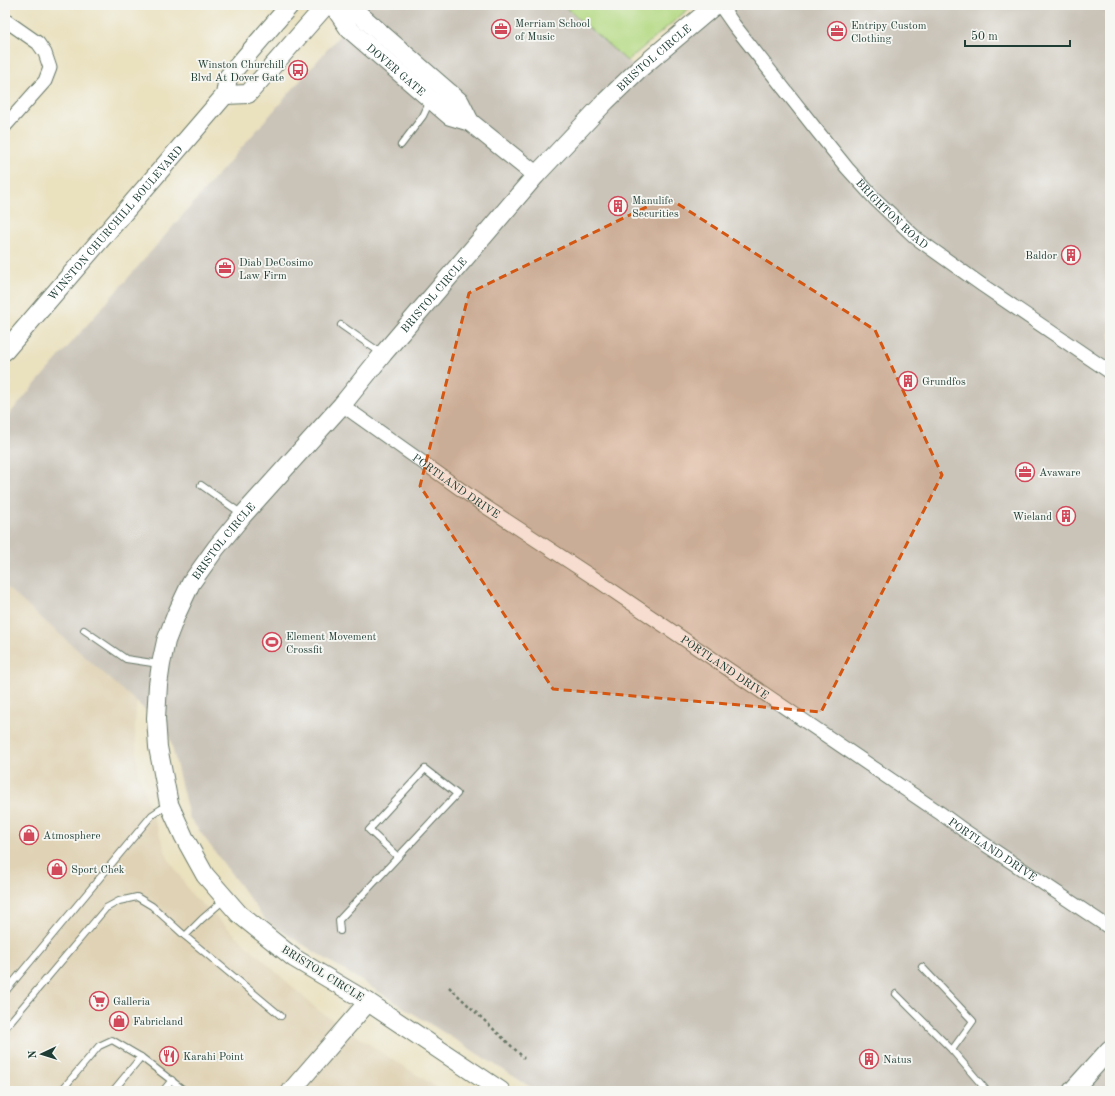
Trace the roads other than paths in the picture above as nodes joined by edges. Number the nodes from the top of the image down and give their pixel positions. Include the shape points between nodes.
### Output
1 (290, 5) edge
2 (326, 5) edge
3 (332, 5) edge
4 (338, 5) edge
5 (715, 5) edge
6 (720, 5) edge
7 (5, 20) edge
8 (225, 95) junction
9 (431, 100) junction
10 (470, 122) junction
11 (5, 126) edge
12 (401, 145) dead end
13 (536, 175) junction
14 (341, 325) dead end
15 (5, 351) edge
16 (383, 354) junction
17 (1110, 372) edge
18 (342, 405) junction
19 (201, 485) dead end
20 (243, 515) junction
21 (84, 630) dead end
22 (161, 664) junction
23 (169, 804) junction
24 (398, 857) junction
25 (225, 899) junction
26 (1110, 928) edge
27 (340, 931) dead end
28 (185, 936) junction
29 (922, 967) dead end
30 (5, 992) edge
31 (896, 994) dead end
32 (368, 1002) junction
33 (281, 1016) dead end
34 (5, 1028) edge
35 (1110, 1049) edge
36 (952, 1050) junction
37 (141, 1057) junction
38 (172, 1080) junction
39 (61, 1091) edge
40 (113, 1091) edge
41 (163, 1091) edge
42 (185, 1091) edge
43 (291, 1091) edge
44 (501, 1091) edge
45 (987, 1091) edge
46 (1072, 1091) edge

1 - 8 street, WINSTON CHURCHILL BOULEVARD via 228,77
2 - 8 street via 248,94
3 - 9 street, DOVER GATE via 349,29
4 - 10 street, DOVER GATE via 360,15 460,102
5 - 13 street, BRISTOL CIRCLE via 638,70
6 - 17 street, BRIGHTON ROAD via 833,150 876,199 916,238
7 - 11 street via 38,43 50,68 45,81
8 - 15 street, WINSTON CHURCHILL BOULEVARD
9 - 10 street, DOVER GATE via 450,116
9 - 12 lane via 423,116
10 - 13 street, DOVER GATE
13 - 16 street, BRISTOL CIRCLE
14 - 16 lane
16 - 18 street, BRISTOL CIRCLE
18 - 20 street, BRISTOL CIRCLE
18 - 26 street, PORTLAND DRIVE via 480,503
19 - 20 lane
20 - 22 street, BRISTOL CIRCLE via 191,583 166,641
21 - 22 lane via 126,659
22 - 23 street, BRISTOL CIRCLE via 156,718 158,747
23 - 25 street, BRISTOL CIRCLE via 204,875
23 - 30 lane via 152,815
24 - 24 lane via 457,794 425,769 369,830
24 - 27 lane via 339,920
25 - 28 lane
25 - 32 street, BRISTOL CIRCLE via 239,914 294,958
28 - 33 lane
28 - 34 lane via 152,906 137,898 119,901 106,908
29 - 36 lane via 973,1021
31 - 36 lane
32 - 43 street
32 - 44 street, BRISTOL CIRCLE
35 - 46 street
36 - 45 lane
37 - 38 lane
37 - 39 lane via 112,1040 106,1042 99,1046
37 - 40 lane
38 - 41 lane
38 - 42 lane

